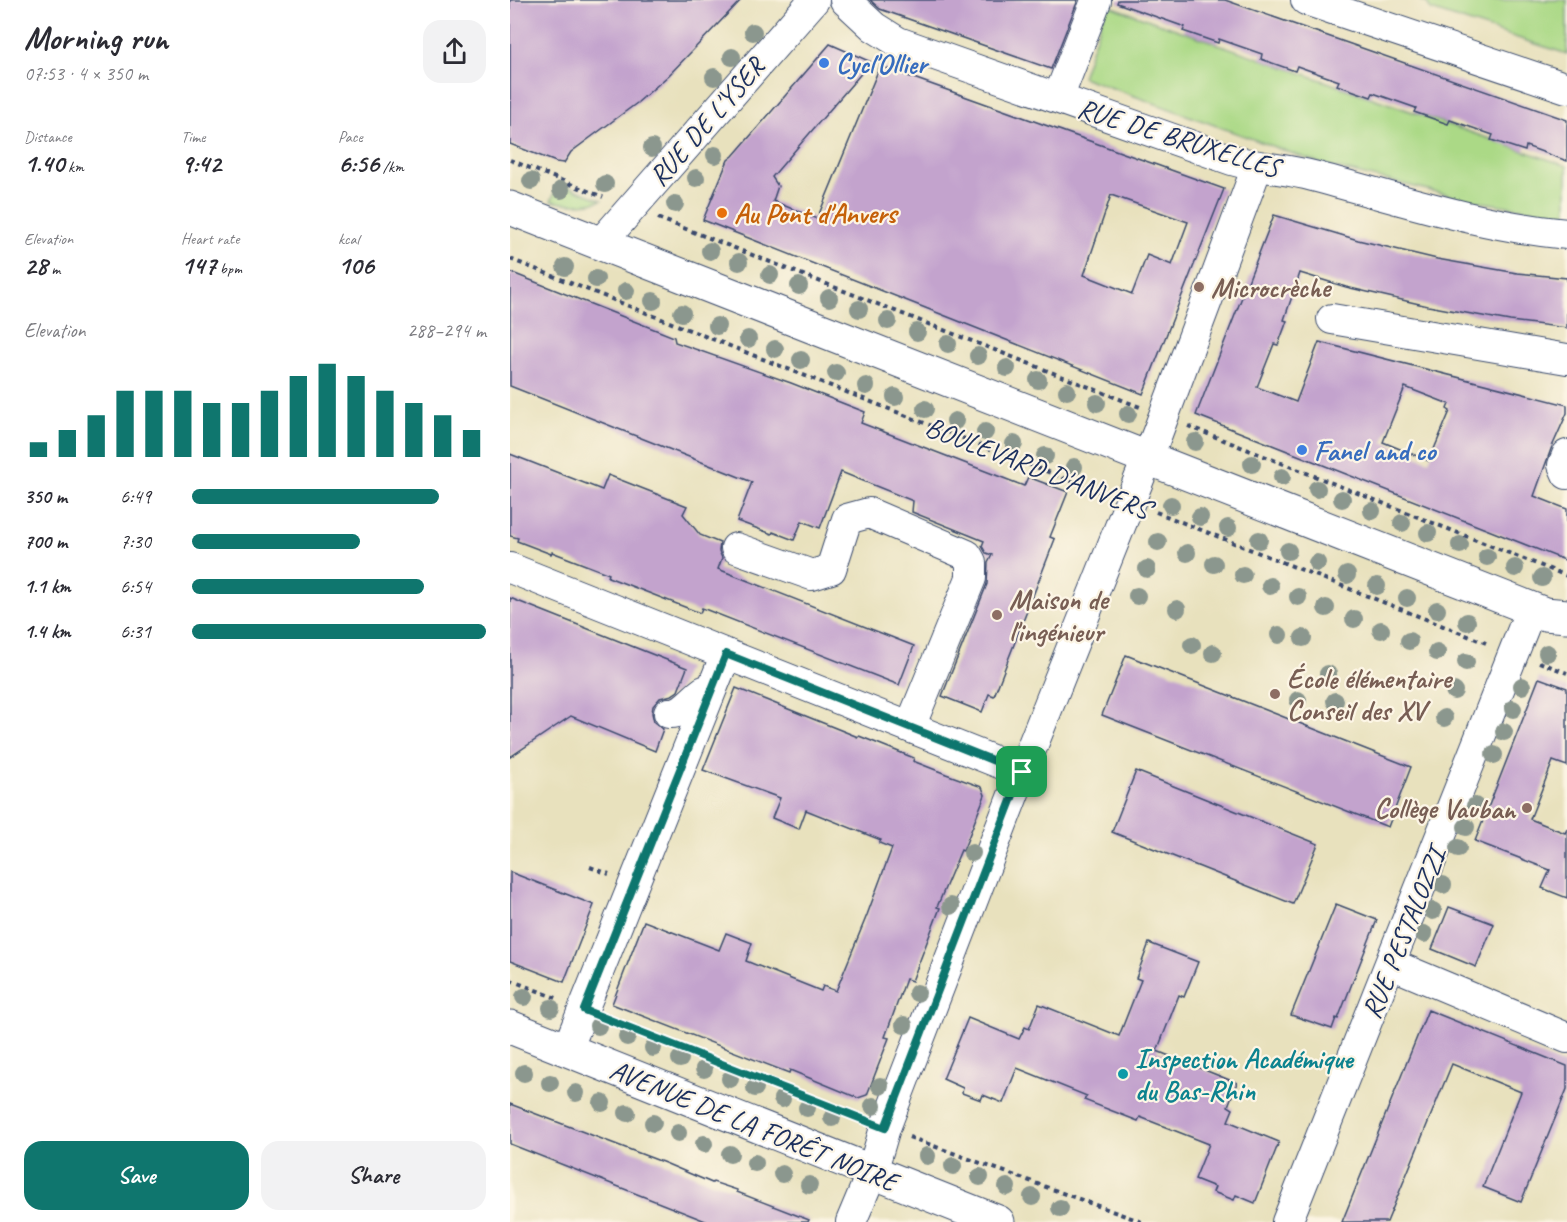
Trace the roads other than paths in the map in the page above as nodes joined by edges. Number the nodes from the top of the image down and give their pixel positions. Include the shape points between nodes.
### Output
1 (814, 0) edge
2 (845, 0) edge
3 (1306, 0) edge
4 (1096, 1) edge
5 (1062, 88) dead end
6 (1567, 88) edge
7 (1257, 168) junction
8 (510, 208) edge
9 (1567, 234) edge
10 (600, 244) junction
11 (1332, 318) dead end
12 (1567, 359) edge
13 (1567, 455) edge
14 (1147, 460) junction
15 (1567, 474) edge
16 (736, 548) dead end
17 (510, 568) edge
18 (1553, 619) edge
19 (715, 675) junction
20 (669, 713) dead end
21 (910, 727) junction
22 (664, 754) dead end
23 (1022, 772) junction
24 (1391, 964) junction
25 (510, 1027) edge
26 (1567, 1038) edge
27 (567, 1050) junction
28 (872, 1172) junction
29 (851, 1222) edge
30 (998, 1222) edge
31 (1287, 1222) edge

1 - 10 street, RUE DE L'YSER
2 - 7 street, RUE DE BRUXELLES via 874,27 898,42
3 - 6 street
4 - 5 street
7 - 9 street, RUE DE BRUXELLES via 1310,175 1525,230
7 - 14 street
8 - 10 main road, BOULEVARD D'ANVERS
10 - 14 main road, BOULEVARD D'ANVERS
11 - 12 street
13 - 15 street via 1563,465
14 - 18 main road, BOULEVARD D'ANVERS
14 - 23 street
16 - 21 street via 812,575 822,573 831,569 848,519 869,513 967,555 971,578
17 - 19 street
18 - 24 street, RUE PESTALOZZI via 1514,653
19 - 20 street via 680,712
19 - 21 street
19 - 22 street
19 - 27 street
21 - 23 street
23 - 28 street via 885,1128
24 - 26 street
24 - 31 street, RUE PESTALOZZI
25 - 27 main road, AVENUE DE LA FORÊT NOIRE
27 - 28 main road, AVENUE DE LA FORÊT NOIRE
28 - 29 street
28 - 30 main road, AVENUE DE LA FORÊT NOIRE

